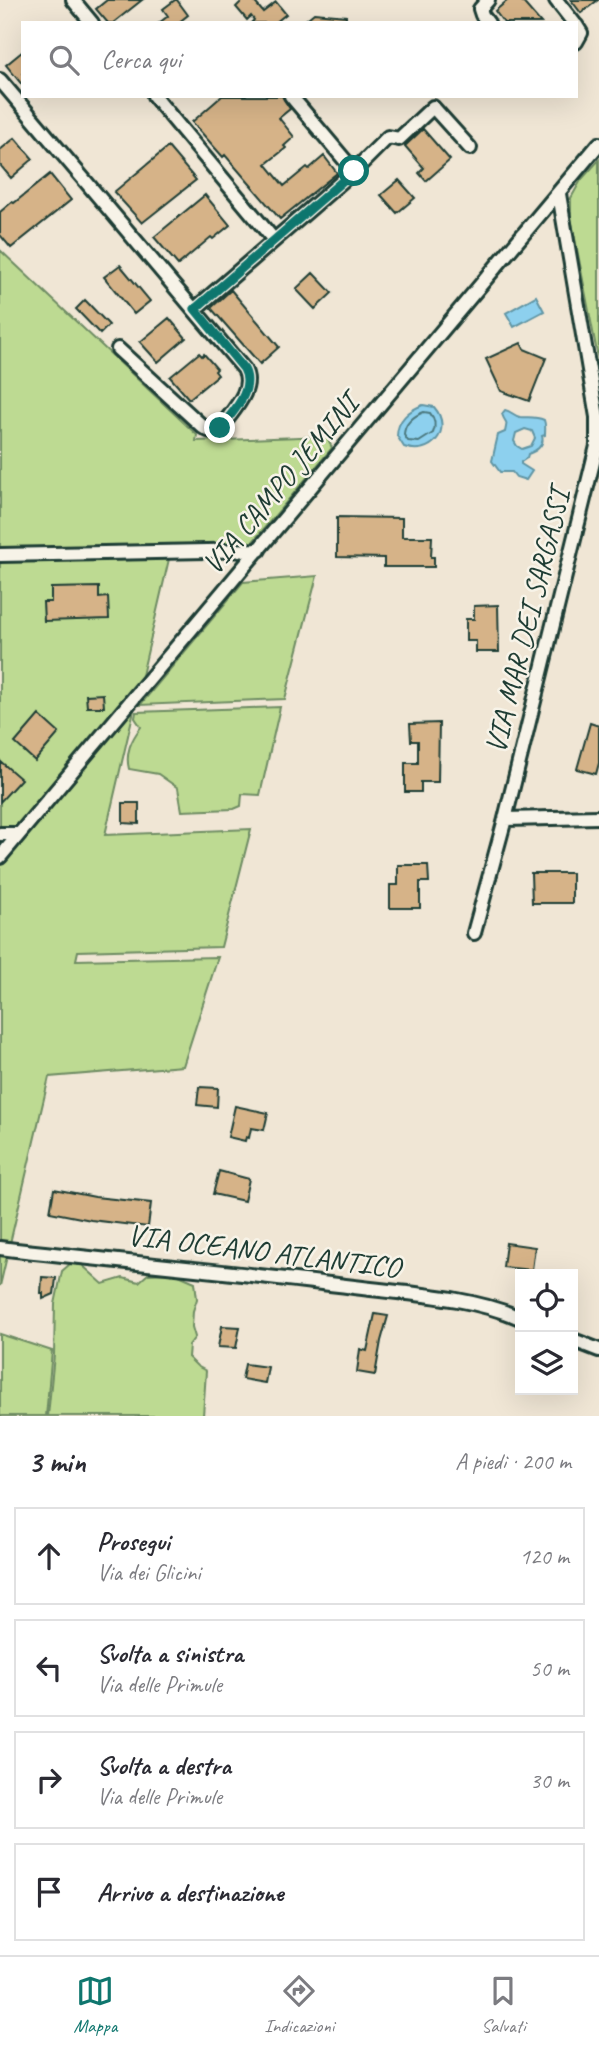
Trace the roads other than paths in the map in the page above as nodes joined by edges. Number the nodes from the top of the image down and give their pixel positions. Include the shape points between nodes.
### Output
1 (73, 0) edge
2 (488, 0) edge
3 (556, 0) edge
4 (90, 21) edge
5 (486, 21) edge
6 (573, 21) edge
7 (0, 80) edge
8 (156, 98) edge
9 (293, 98) edge
10 (599, 145) edge
11 (470, 148) dead end
12 (354, 171) junction
13 (559, 194) junction
14 (274, 240) junction
15 (195, 309) junction
16 (118, 349) dead end
17 (259, 551) junction
18 (0, 555) edge
19 (599, 817) edge
20 (505, 819) junction
21 (0, 834) edge
22 (19, 834) junction
23 (0, 857) edge
24 (474, 933) dead end
25 (0, 1248) edge
26 (515, 1316) edge
27 (578, 1341) edge
28 (599, 1350) edge

1 - 4 street
2 - 5 street via 480,9
3 - 6 street
7 - 15 street
8 - 14 street
9 - 12 street
10 - 13 street, VIA CAMPO JEMINI
11 - 12 street via 432,107 399,139 388,137
12 - 14 street
13 - 17 street, VIA CAMPO JEMINI
13 - 20 street, VIA MAR DEI SARGASSI via 597,417 597,446
14 - 15 street
15 - 16 street via 248,377 243,395 216,430 203,427
17 - 18 street
17 - 22 street, VIA CAMPO JEMINI
19 - 20 street
20 - 24 street, VIA MAR DEI SARGASSI
21 - 22 street
22 - 23 street, VIA CAMPO JEMINI
25 - 26 street, VIA OCEANO ATLANTICO via 458,1301
27 - 28 street

